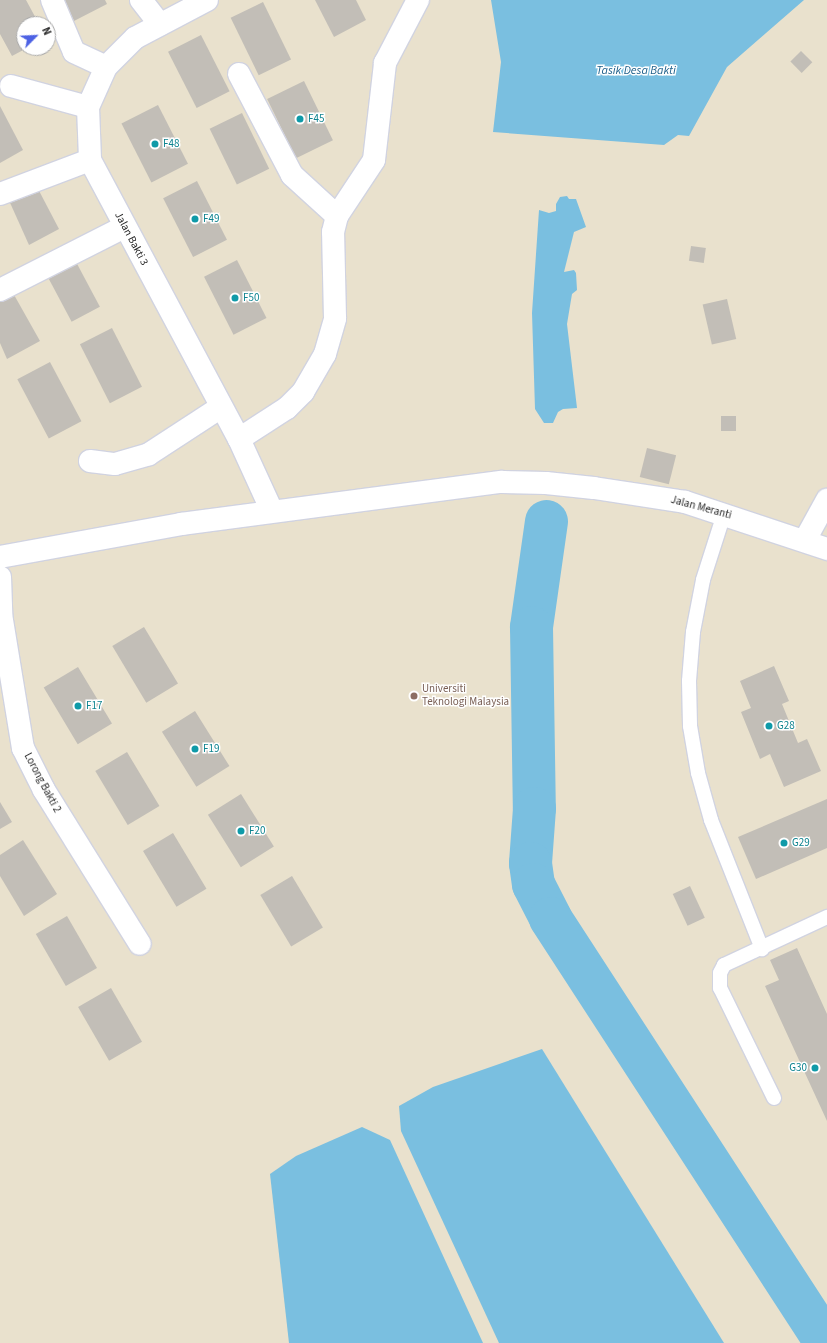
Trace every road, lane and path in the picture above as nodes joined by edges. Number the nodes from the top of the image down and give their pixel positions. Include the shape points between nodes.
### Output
1 (52, 0) edge
2 (140, 0) edge
3 (207, 0) edge
4 (418, 0) edge
5 (160, 24) junction
6 (106, 67) junction
7 (239, 74) dead end
8 (11, 86) dead end
9 (88, 107) junction
10 (90, 160) junction
11 (0, 194) edge
12 (337, 216) junction
13 (124, 227) junction
14 (0, 290) edge
15 (221, 407) junction
16 (239, 439) junction
17 (90, 461) dead end
18 (827, 500) edge
19 (272, 511) junction
20 (724, 514) junction
21 (805, 540) junction
22 (827, 549) edge
23 (0, 557) edge
24 (0, 577) edge
25 (826, 921) edge
26 (140, 944) dead end
27 (762, 949) junction
28 (774, 1098) dead end

1 - 6 street via 74,52
2 - 5 street
3 - 5 street, Jalan Bakti 3
4 - 12 street via 386,63 374,160
5 - 6 street, Jalan Bakti 3 via 134,38
6 - 9 street, Jalan Bakti 3
7 - 12 street via 292,174
8 - 9 street
9 - 10 street, Jalan Bakti 3
10 - 11 street
10 - 13 street, Jalan Bakti 3
12 - 16 street via 333,232 334,318 325,354 303,392 287,408
13 - 14 street
13 - 15 street, Jalan Bakti 3
15 - 16 street, Jalan Bakti 3
15 - 17 street via 149,454 115,464
16 - 19 street, Jalan Bakti 3
18 - 21 street
19 - 20 street, Jalan Meranti via 502,482 594,488 685,502
19 - 23 street, Jalan Meranti via 181,524
20 - 21 street, Jalan Meranti
20 - 27 lane via 703,580 693,632 690,726 698,773 711,820
21 - 22 street, Jalan Meranti
24 - 26 street, Lorong Bakti 2 via 1,614 23,748 44,790
25 - 27 lane
27 - 28 lane via 724,965 720,973 720,988

